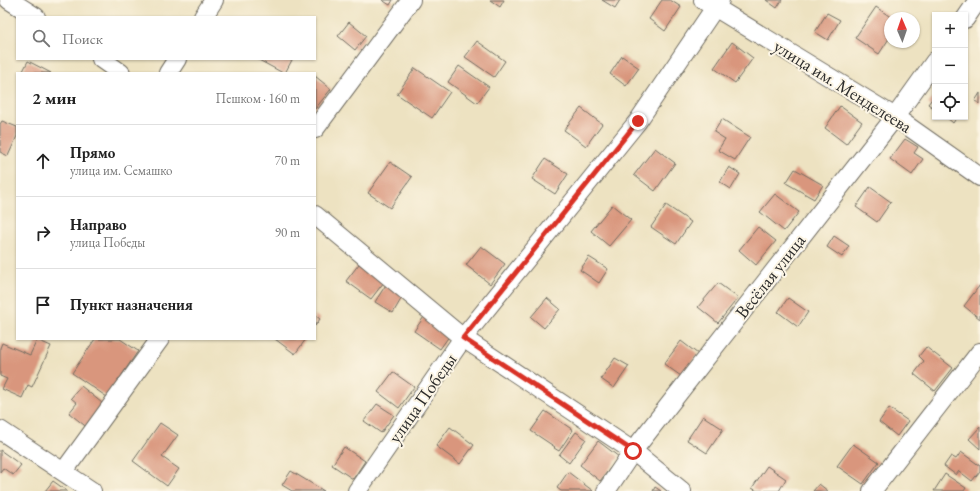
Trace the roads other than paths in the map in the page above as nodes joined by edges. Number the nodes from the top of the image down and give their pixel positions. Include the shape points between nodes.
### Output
1 (9, 0) edge
2 (214, 0) edge
3 (411, 0) edge
4 (978, 0) edge
5 (713, 2) edge
6 (968, 15) edge
7 (34, 16) edge
8 (204, 16) edge
9 (102, 60) edge
10 (176, 60) edge
11 (932, 65) edge
12 (120, 72) edge
13 (169, 72) edge
14 (895, 117) junction
15 (316, 128) edge
16 (980, 177) edge
17 (316, 216) edge
18 (463, 338) junction
19 (159, 340) edge
20 (980, 352) edge
21 (0, 430) edge
22 (633, 451) junction
23 (64, 471) junction
24 (92, 491) edge
25 (357, 491) edge
26 (606, 491) edge
27 (682, 491) edge
28 (872, 491) edge

1 - 7 street
2 - 8 street
3 - 15 street
4 - 6 street
5 - 14 street, улица им. Менделеева
5 - 18 street, улица Победы via 638,121
9 - 12 street
10 - 13 street
11 - 14 street, Весёлая улица
14 - 16 street, улица им. Менделеева
14 - 22 street, Весёлая улица
17 - 18 street
18 - 22 street
18 - 25 street, улица Победы
19 - 23 street
20 - 28 street
21 - 23 street
22 - 26 street, Весёлая улица
22 - 27 street
23 - 24 street

